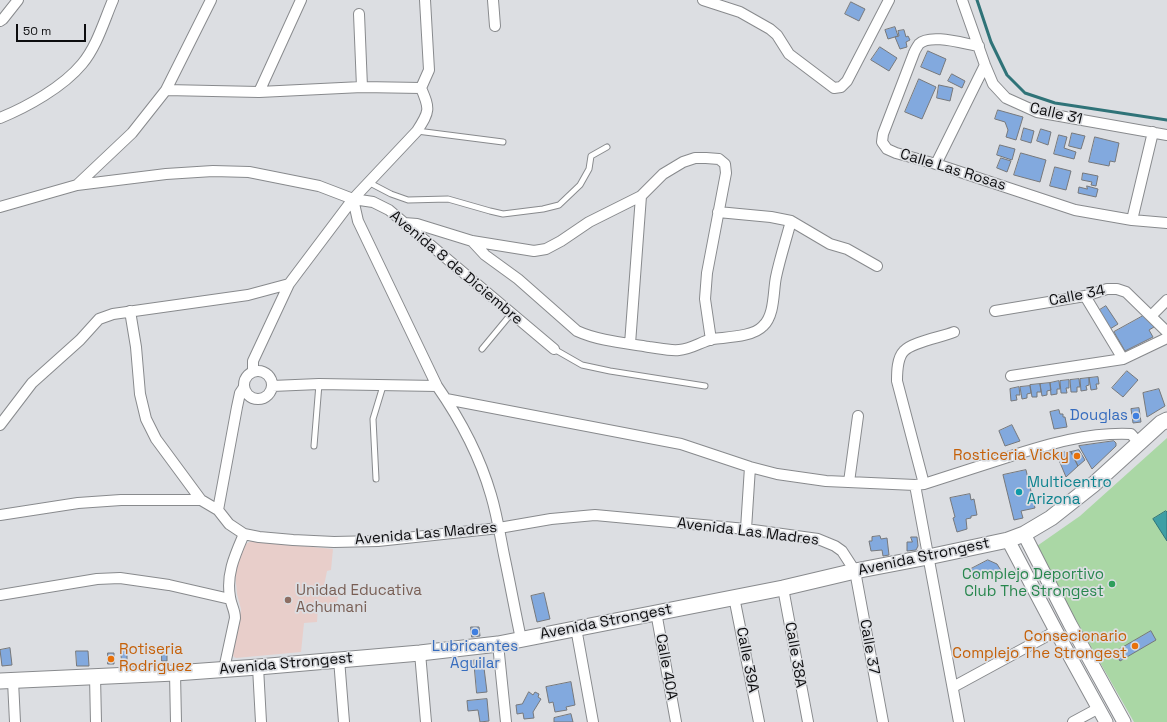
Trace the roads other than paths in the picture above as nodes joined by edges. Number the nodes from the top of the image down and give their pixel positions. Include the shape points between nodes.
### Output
1 (18, 0) edge
2 (113, 0) edge
3 (211, 0) edge
4 (301, 0) edge
5 (425, 0) edge
6 (494, 0) edge
7 (703, 0) edge
8 (889, 0) edge
9 (962, 0) edge
10 (359, 14) dead end
11 (0, 21) edge
12 (495, 26) dead end
13 (979, 46) junction
14 (985, 65) junction
15 (362, 87) junction
16 (421, 88) junction
17 (166, 90) junction
18 (259, 92) junction
19 (0, 118) edge
20 (417, 131) junction
21 (1153, 132) junction
22 (1167, 135) edge
23 (503, 142) dead end
24 (607, 147) dead end
25 (936, 164) junction
26 (368, 182) junction
27 (78, 185) junction
28 (641, 196) junction
29 (352, 199) junction
30 (2, 209) edge
31 (718, 212) junction
32 (1132, 220) junction
33 (791, 221) junction
34 (404, 223) junction
35 (1167, 224) edge
36 (472, 241) junction
37 (877, 266) dead end
38 (289, 284) junction
39 (1084, 296) junction
40 (1167, 300) edge
41 (130, 311) junction
42 (995, 311) dead end
43 (511, 314) junction
44 (1151, 316) junction
45 (954, 332) dead end
46 (1167, 332) edge
47 (1167, 338) edge
48 (711, 340) junction
49 (630, 344) junction
50 (554, 348) joint
51 (482, 349) dead end
52 (1123, 359) junction
53 (253, 372) junction
54 (1011, 376) dead end
55 (319, 384) junction
56 (272, 386) junction
57 (383, 386) junction
58 (437, 386) junction
59 (705, 386) dead end
60 (244, 387) junction
61 (446, 399) junction
62 (858, 416) dead end
63 (1165, 420) edge
64 (0, 425) edge
65 (1139, 443) junction
66 (314, 446) dead end
67 (750, 467) junction
68 (376, 479) dead end
69 (849, 482) junction
70 (919, 484) junction
71 (201, 500) junction
72 (218, 510) junction
73 (0, 515) edge
74 (499, 528) junction
75 (746, 529) junction
76 (244, 534) junction
77 (1024, 534) junction
78 (1008, 540) junction
79 (928, 557) junction
80 (855, 571) junction
81 (783, 588) junction
82 (0, 595) edge
83 (734, 597) junction
84 (230, 598) junction
85 (656, 612) junction
86 (1070, 624) junction
87 (576, 628) junction
88 (1056, 631) junction
89 (521, 639) junction
90 (498, 644) junction
91 (420, 653) junction
92 (339, 659) junction
93 (258, 667) junction
94 (224, 669) junction
95 (175, 673) junction
96 (95, 676) junction
97 (7, 681) edge
98 (954, 687) junction
99 (1112, 701) junction
100 (1099, 708) junction
101 (15, 722) edge
102 (96, 722) edge
103 (176, 722) edge
104 (261, 722) edge
105 (344, 722) edge
106 (426, 722) edge
107 (506, 722) edge
108 (593, 722) edge
109 (676, 722) edge
110 (759, 722) edge
111 (808, 722) edge
112 (883, 722) edge
113 (959, 722) edge
114 (1073, 722) edge
115 (1106, 722) edge
116 (1124, 722) edge

1 - 11 street
2 - 19 street via 95,42 82,64 35,102
3 - 17 street
4 - 18 street
5 - 16 street via 429,70
6 - 12 street
7 - 8 street via 740,12 770,29 778,35 789,54 834,88 847,81
9 - 13 street, Calle 31
10 - 15 street
13 - 14 street, Calle 31
13 - 25 street, Calle Las Rosas via 936,38 919,44 886,124 882,142 887,149
14 - 21 street, Calle 31 via 994,84 1006,98 1037,112
14 - 25 street
15 - 16 street
15 - 18 street
16 - 20 street via 428,104 426,118
17 - 18 street
17 - 27 street via 132,133
20 - 23 lane
20 - 26 street
21 - 22 street, Calle 31
21 - 32 street
24 - 26 lane via 591,156 589,169 580,185 559,205 543,209 503,214 448,199 408,200
25 - 32 street, Calle Las Rosas via 1075,210
26 - 29 street
27 - 29 street, Avenida 8 de Diciembre via 166,174 249,172 318,186
27 - 30 street, Avenida 8 de Diciembre
28 - 31 street via 663,174 683,162 695,158 719,159 725,164 726,173
28 - 36 street via 589,222 546,248 534,251
28 - 49 street
29 - 34 street, Avenida 8 de Diciembre via 374,202 389,210
29 - 38 street
29 - 58 street via 364,235
31 - 33 street
31 - 48 street via 705,299
32 - 35 street, Calle Las Rosas
33 - 37 street via 830,244 847,249
33 - 48 street via 776,278 772,305 763,326 744,335
34 - 36 street via 417,224
34 - 43 street, Avenida 8 de Diciembre
36 - 49 street via 485,255 518,279 578,331 589,336
38 - 41 street via 248,295
38 - 53 street via 253,361
39 - 42 street, Calle 34
39 - 44 street, Calle 34 via 1117,289 1126,292
39 - 52 street
40 - 44 street
41 - 64 street via 99,320 32,383
41 - 71 street, Avenida Las Madres via 140,394 146,419 156,439
43 - 50 street, Avenida 8 de Diciembre
43 - 51 lane
44 - 46 street, Calle 34
45 - 70 street via 915,344 904,351 897,368 897,381
47 - 52 street
48 - 49 street via 693,348 678,350
50 - 59 lane via 582,365 610,372
52 - 54 street
53 - 56 street via 267,374
53 - 60 street via 246,378
55 - 56 street
55 - 57 street
55 - 66 lane
56 - 60 street via 265,397 257,399 249,395
57 - 58 street
57 - 68 lane via 373,419
58 - 61 street
60 - 72 street via 237,407
61 - 67 street via 680,444
61 - 74 street via 482,470
62 - 69 street
63 - 65 main road, Avenida Strongest
65 - 70 street via 1131,434 1113,433 1060,441
65 - 77 main road, Avenida Strongest via 1072,502
67 - 69 street via 777,474
67 - 75 street
69 - 70 street
70 - 79 street
71 - 72 street, Avenida Las Madres
71 - 73 street via 78,503
72 - 76 street, Avenida Las Madres via 229,524
74 - 75 street, Avenida Las Madres via 595,515
74 - 76 street, Avenida Las Madres via 378,541 293,540
74 - 89 street
75 - 80 street, Avenida Las Madres via 828,542 842,552
76 - 84 street via 230,567
77 - 78 main road, Avenida Strongest
77 - 86 street
78 - 79 main road, Avenida Strongest
78 - 88 street
79 - 80 main road, Avenida Strongest
79 - 98 street
80 - 81 main road, Avenida Strongest
80 - 112 street, Calle 37
81 - 83 main road, Avenida Strongest
81 - 111 street, Calle 38A
82 - 84 street via 97,579 120,578
83 - 85 main road, Avenida Strongest
83 - 110 street, Calle 39A
84 - 94 street via 235,618
85 - 87 main road, Avenida Strongest
85 - 109 street, Calle 40A
86 - 88 street
86 - 99 street
87 - 89 main road, Avenida Strongest
87 - 108 street
88 - 98 street
88 - 100 street
89 - 90 main road, Avenida Strongest
90 - 91 main road, Avenida Strongest
90 - 107 street
91 - 92 main road, Avenida Strongest
91 - 106 street
92 - 93 main road, Avenida Strongest
92 - 105 street
93 - 94 main road, Avenida Strongest
93 - 104 street
94 - 95 main road, Avenida Strongest
95 - 96 main road, Avenida Strongest
95 - 103 street
96 - 97 main road, Avenida Strongest
96 - 102 street
97 - 101 street
98 - 113 street
99 - 100 street
99 - 116 street
100 - 114 street
100 - 115 street

